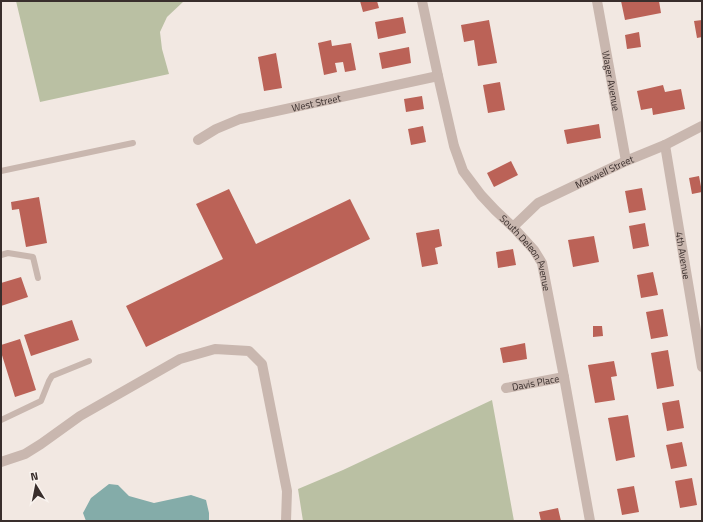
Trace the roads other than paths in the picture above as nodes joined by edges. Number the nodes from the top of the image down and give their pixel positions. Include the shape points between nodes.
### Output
1 (422, 1) edge
2 (597, 1) edge
3 (438, 76) junction
4 (702, 126) edge
5 (198, 140) dead end
6 (132, 143) dead end
7 (665, 145) junction
8 (626, 161) junction
9 (1, 171) edge
10 (513, 227) junction
11 (1, 255) edge
12 (38, 278) dead end
13 (88, 361) dead end
14 (702, 366) edge
15 (564, 376) junction
16 (506, 388) dead end
17 (1, 420) edge
18 (1, 462) edge
19 (286, 521) edge
20 (590, 521) edge

1 - 3 street, South Deleon Avenue
2 - 8 street, Wager Avenue
3 - 5 street, West Street via 240,119
3 - 10 street, South Deleon Avenue via 454,146 464,171 481,195
4 - 7 street, Maxwell Street
6 - 9 lane
7 - 8 street, Maxwell Street
7 - 14 street, 4th Avenue
8 - 10 street, Maxwell Street via 538,202
10 - 15 street, South Deleon Avenue via 534,250 542,264
11 - 12 lane via 8,253 33,257
13 - 17 lane via 52,376 41,401
15 - 16 street, Davis Place
15 - 20 street, South Deleon Avenue
18 - 19 street via 25,454 80,416 180,359 215,349 249,351 262,364 287,491

